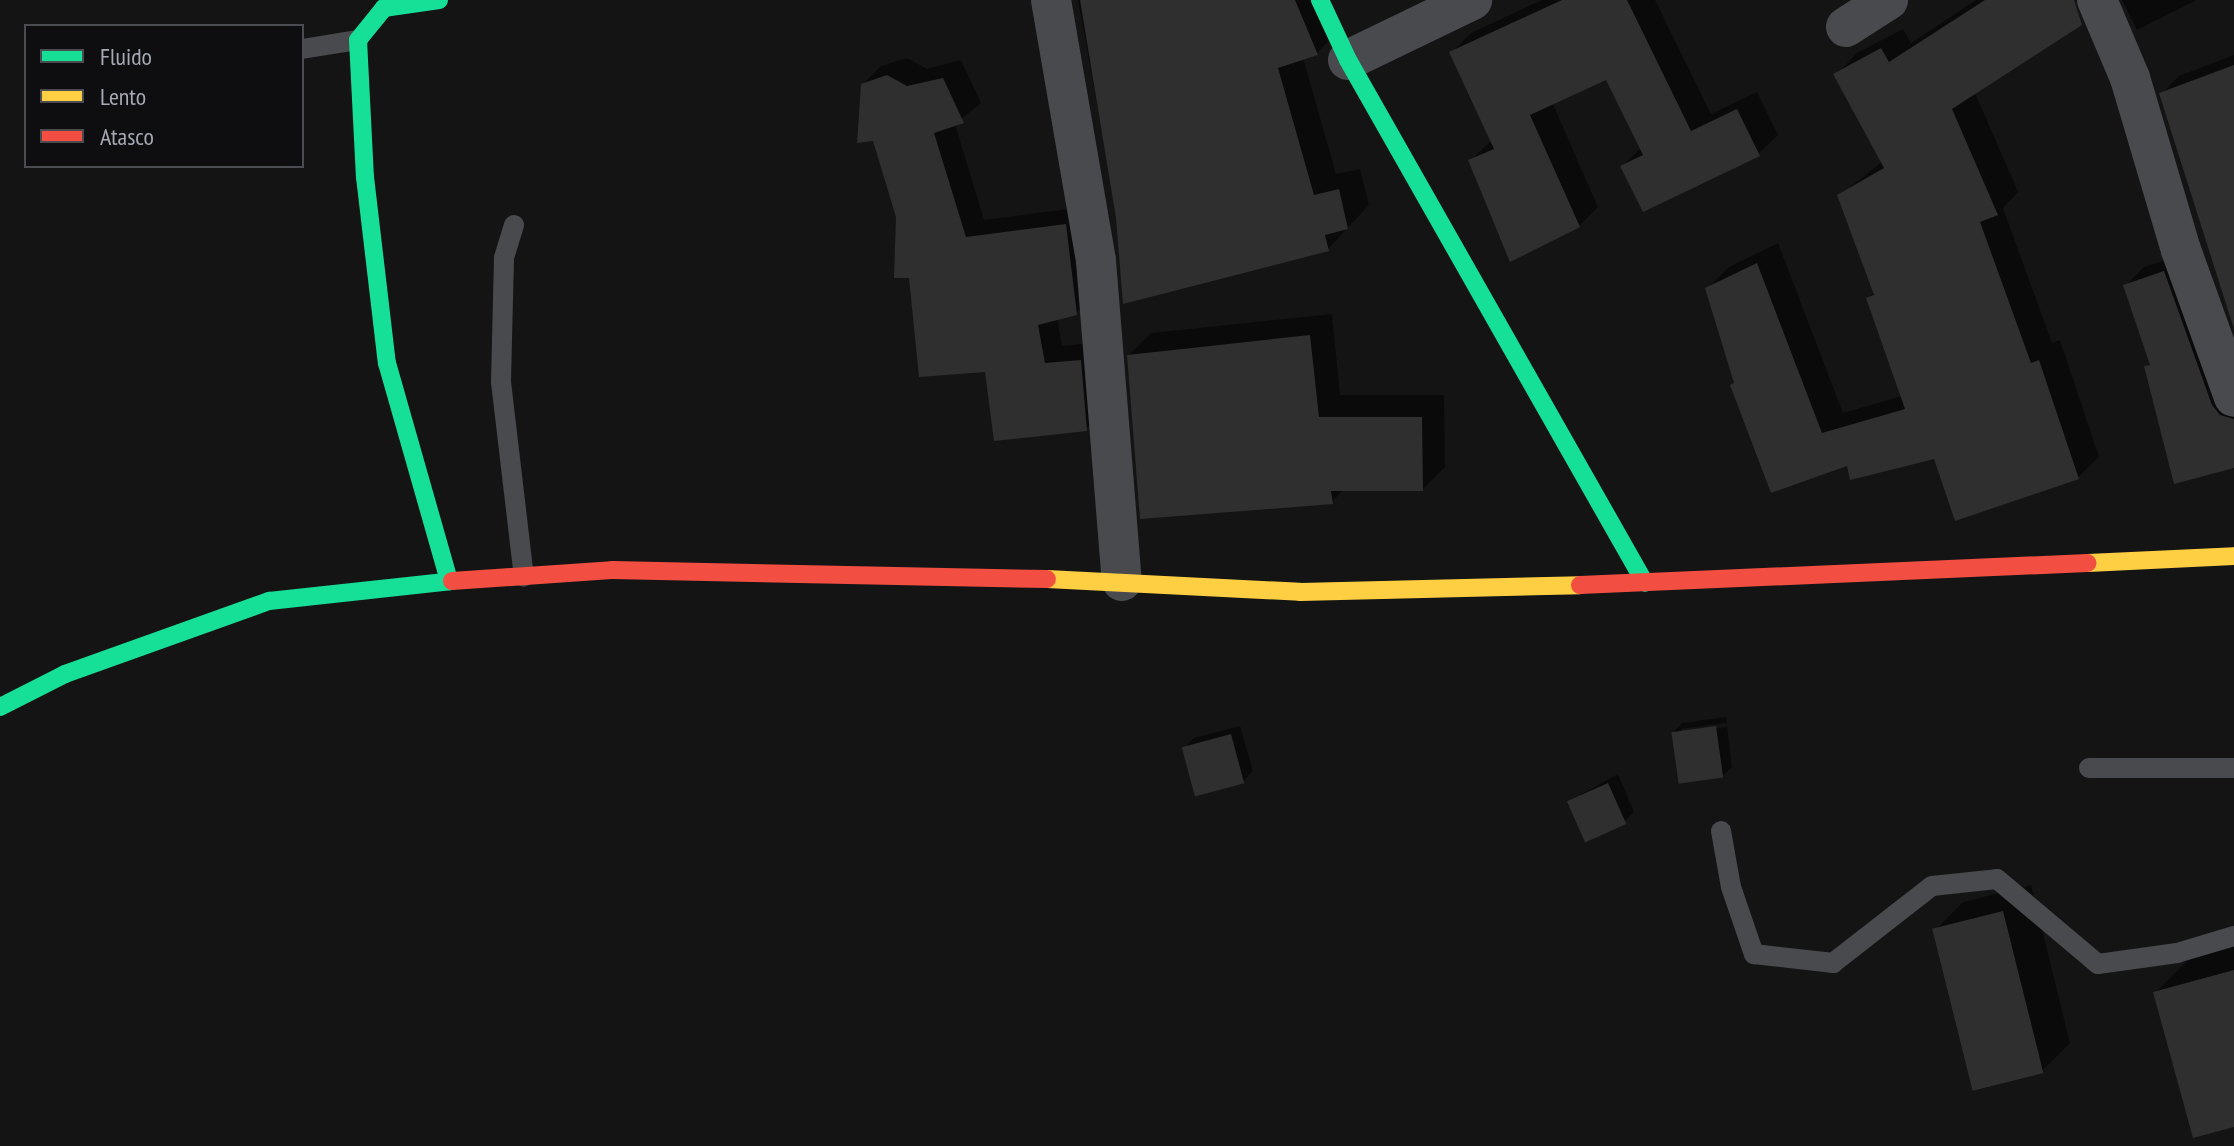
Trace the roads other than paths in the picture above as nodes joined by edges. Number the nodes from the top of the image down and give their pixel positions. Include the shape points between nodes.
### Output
1 (439, 0) edge
2 (1051, 0) edge
3 (1320, 0) edge
4 (1472, 0) edge
5 (1888, 0) edge
6 (2097, 0) edge
7 (1846, 27) dead end
8 (358, 40) junction
9 (304, 49) edge
10 (1348, 60) junction
11 (514, 225) dead end
12 (2234, 397) edge
13 (2234, 556) edge
14 (524, 577) junction
15 (449, 581) junction
16 (1122, 581) junction
17 (1645, 583) junction
18 (0, 707) edge
19 (2089, 768) dead end
20 (2234, 768) edge
21 (1721, 831) dead end
22 (2234, 936) edge

1 - 8 street via 384,8
2 - 16 street via 1096,261
3 - 10 street
4 - 10 street
5 - 7 street
6 - 12 street via 2130,78 2181,250
8 - 9 lane
8 - 15 street via 365,177 387,363
10 - 17 street
11 - 14 lane via 504,258 501,382
13 - 17 street
14 - 15 street
14 - 16 street via 612,570
15 - 18 street via 269,601 65,674
16 - 17 street via 1300,592
19 - 20 lane
21 - 22 lane via 1731,887 1754,954 1833,963 1932,886 1997,879 2098,964 2177,953

